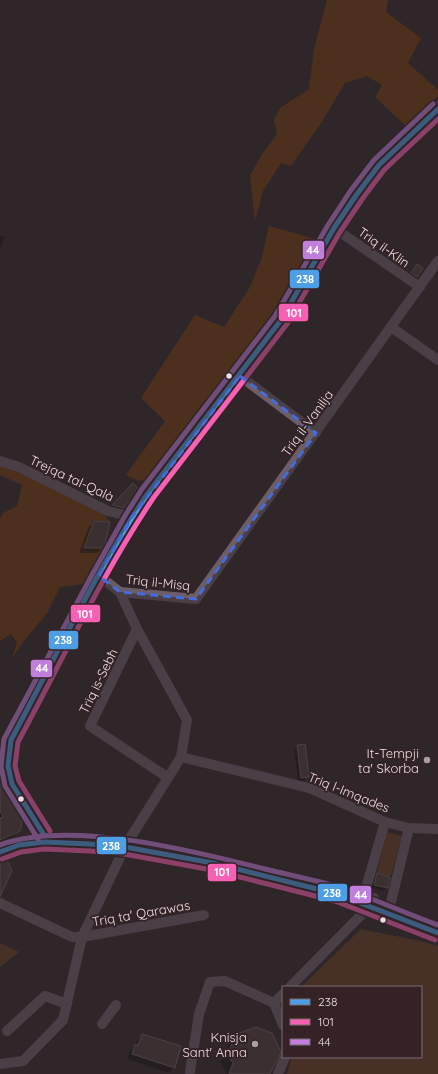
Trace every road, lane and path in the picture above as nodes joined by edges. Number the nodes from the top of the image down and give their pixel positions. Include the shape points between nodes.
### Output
1 (438, 109) edge
2 (334, 228) junction
3 (438, 261) edge
4 (420, 287) junction
5 (391, 327) junction
6 (438, 360) edge
7 (240, 376) junction
8 (316, 433) junction
9 (0, 461) edge
10 (132, 517) junction
11 (99, 576) junction
12 (120, 592) junction
13 (196, 599) joint
14 (137, 629) junction
15 (11, 740) junction
16 (181, 757) junction
17 (0, 759) edge
18 (167, 777) junction
19 (6, 781) edge
20 (386, 822) junction
21 (409, 828) junction
22 (438, 828) edge
23 (44, 835) junction
24 (127, 844) junction
25 (0, 846) edge
26 (0, 852) edge
27 (369, 900) junction
28 (0, 903) edge
29 (390, 906) junction
30 (204, 914) dead end
31 (438, 924) edge
32 (438, 933) edge
33 (82, 937) junction
34 (291, 986) edge
35 (282, 995) edge
36 (274, 1003) junction
37 (67, 1004) junction
38 (116, 1005) dead end
39 (282, 1023) edge
40 (102, 1024) dead end
41 (7, 1031) dead end
42 (285, 1058) edge
43 (0, 1064) edge
44 (190, 1072) dead end
45 (278, 1074) edge

1 - 2 main road via 378,165
2 - 4 street, Triq il-Klin
2 - 7 main road via 281,320
3 - 4 street, Triq il-Vanilja
4 - 5 street, Triq il-Vanilja
5 - 6 street
5 - 8 street, Triq il-Vanilja
7 - 8 street
7 - 10 main road
8 - 13 street, Triq il-Vanilja
9 - 10 street, Trejqa tal-Qalà via 19,467 108,511
10 - 11 main road
11 - 12 street, Triq il-Misq
11 - 15 main road
12 - 13 street, Triq il-Misq
12 - 14 street
14 - 16 street via 187,720
14 - 18 street, Triq is-Sebħ via 90,726
15 - 17 main road
15 - 19 main road
16 - 18 street
16 - 20 street, Triq l-Imqades via 309,788
18 - 24 street
19 - 23 main road
20 - 21 street, Triq l-Imqades
20 - 27 street
21 - 22 street, Triq l-Imqades
21 - 29 street
23 - 24 main road via 96,835
23 - 25 main road via 31,836
24 - 26 main road via 44,842 19,845
24 - 27 main road via 253,865
24 - 33 street
27 - 29 main road
27 - 32 main road
27 - 34 street
28 - 33 street via 72,936
29 - 31 main road
30 - 33 street, Triq ta' Qarawas
33 - 37 street
35 - 36 street
36 - 39 street
36 - 44 street via 225,980 210,982 198,1014
37 - 41 street via 45,996
37 - 43 street via 63,1020 23,1061
38 - 40 street
42 - 45 street

